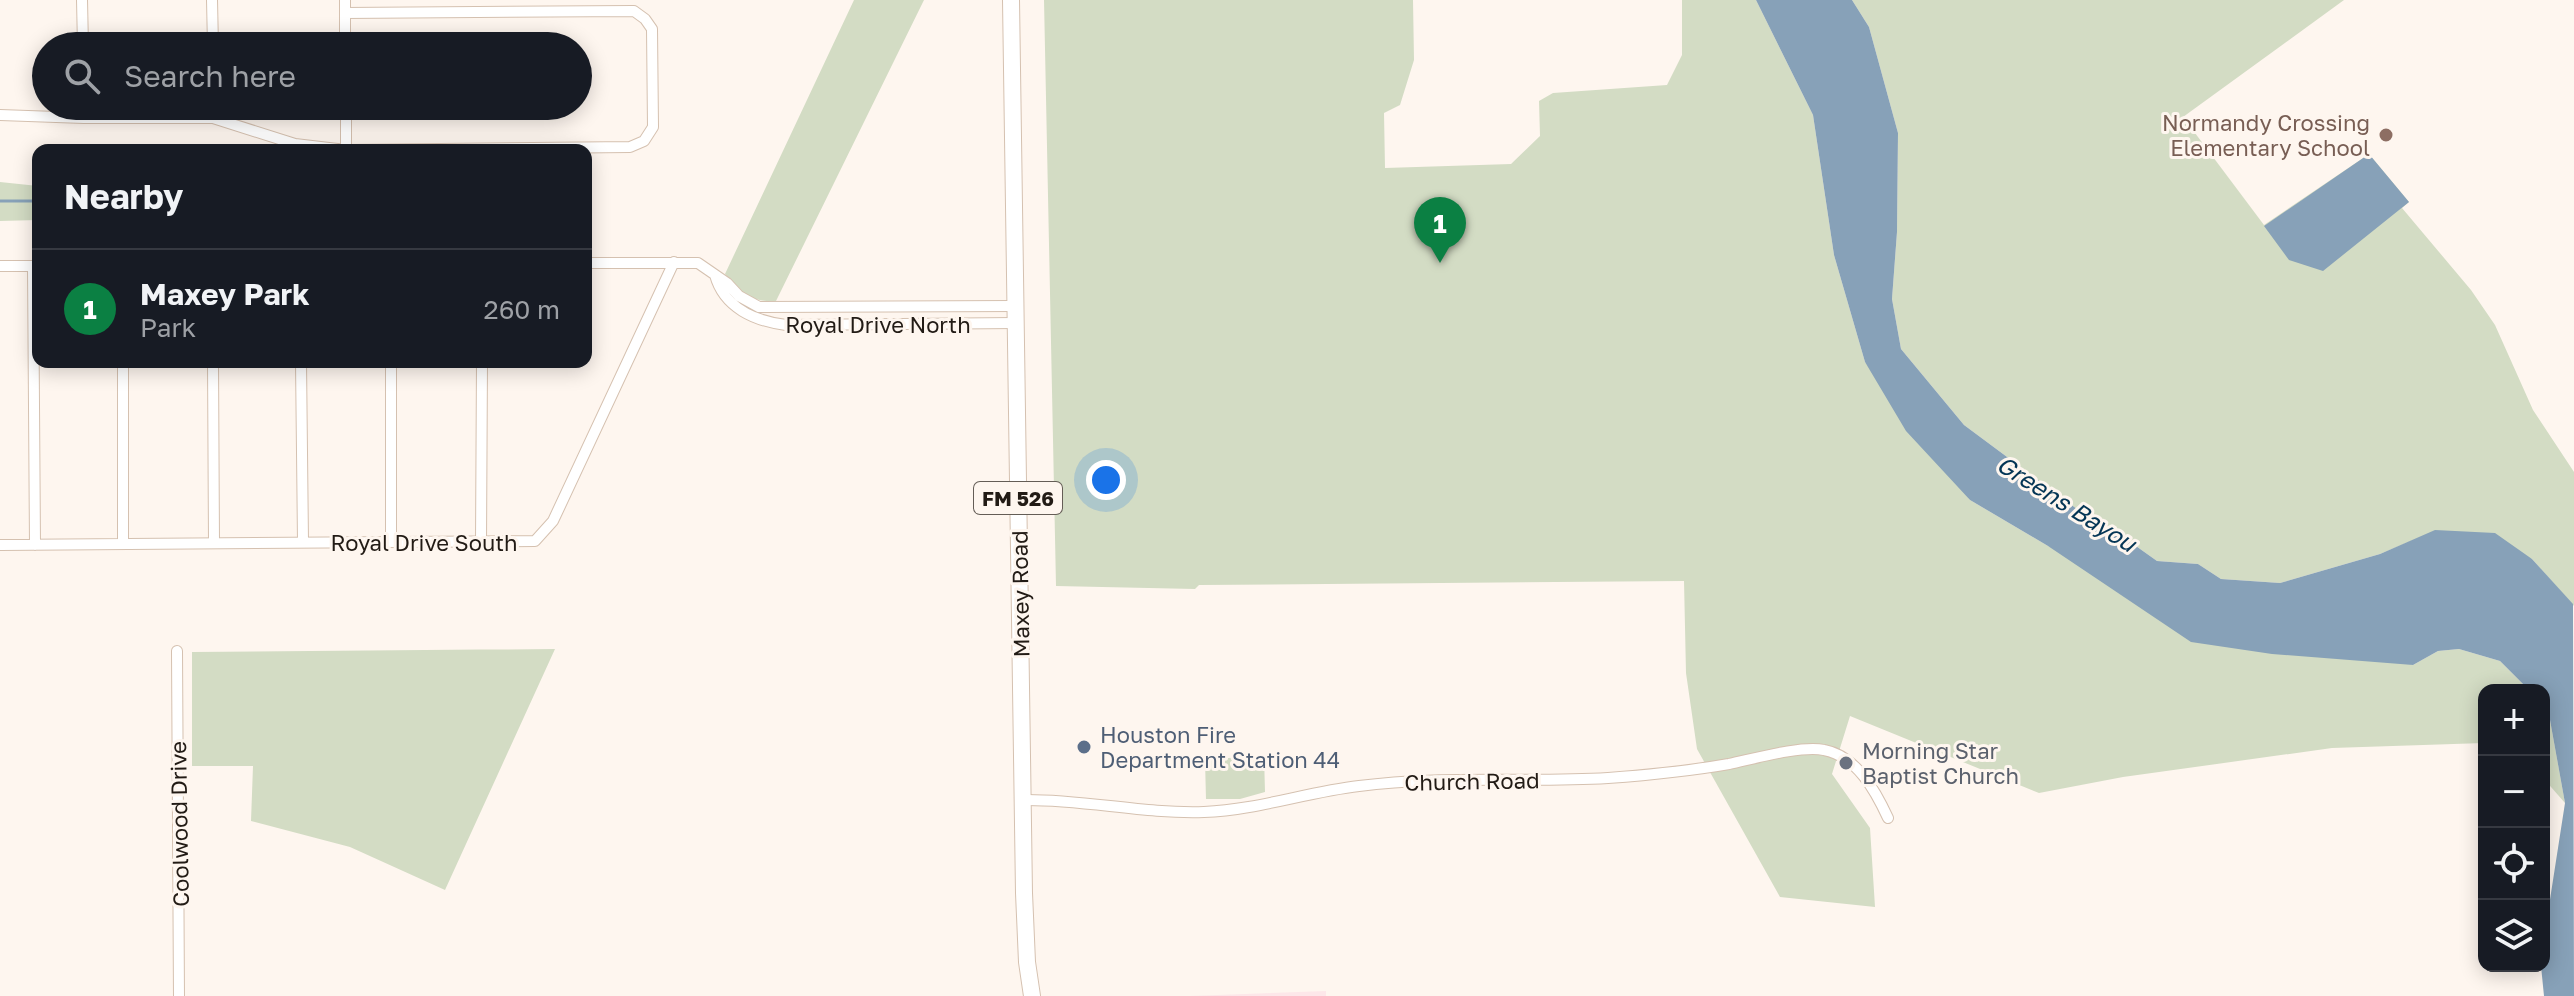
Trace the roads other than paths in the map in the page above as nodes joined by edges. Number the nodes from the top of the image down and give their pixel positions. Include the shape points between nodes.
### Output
1 (82, 0) edge
2 (212, 0) edge
3 (345, 0) edge
4 (1011, 0) edge
5 (345, 13) junction
6 (83, 32) edge
7 (213, 32) edge
8 (345, 32) edge
9 (0, 115) edge
10 (32, 116) edge
11 (234, 120) edge
12 (346, 120) edge
13 (295, 144) edge
14 (346, 144) edge
15 (592, 147) edge
16 (674, 262) junction
17 (592, 263) edge
18 (0, 266) edge
19 (32, 266) edge
20 (715, 275) junction
21 (1015, 306) junction
22 (894, 307) junction
23 (1016, 323) junction
24 (894, 324) junction
25 (36, 368) edge
26 (123, 368) edge
27 (213, 368) edge
28 (301, 368) edge
29 (391, 368) edge
30 (482, 368) edge
31 (303, 542) junction
32 (391, 542) junction
33 (123, 543) junction
34 (214, 543) junction
35 (481, 543) junction
36 (0, 545) edge
37 (35, 545) junction
38 (177, 651) dead end
39 (1023, 800) junction
40 (1888, 818) dead end
41 (179, 996) edge
42 (1032, 996) edge

1 - 6 street
2 - 7 street
3 - 5 street
4 - 21 main road, Maxey Road / FM 526
5 - 8 street
5 - 15 street via 634,11 652,29 653,127 644,141 630,147
9 - 10 street
11 - 13 street
12 - 14 street
16 - 17 street, Royal Drive North
16 - 20 street, Royal Drive North via 698,263
16 - 35 street, Royal Drive South via 553,521 535,541
18 - 19 street
20 - 22 street, Royal Drive North via 759,307
20 - 24 street, Royal Drive North via 737,308 767,322
21 - 22 street, Royal Drive North
21 - 23 main road, Maxey Road / FM 526
22 - 24 street
23 - 24 street, Royal Drive North
23 - 39 main road, Maxey Road / FM 526
25 - 37 street
26 - 33 street
27 - 34 street
28 - 31 street
29 - 32 street
30 - 35 street
31 - 32 street, Royal Drive South
31 - 34 street, Royal Drive South
32 - 35 street, Royal Drive South
33 - 34 street, Royal Drive South
33 - 37 street, Royal Drive South
36 - 37 street, Royal Drive South
38 - 41 street, Coolwood Drive
39 - 40 street, Church Road via 1207,812 1360,786 1608,778 1825,750 1846,760 1874,787
39 - 42 main road, Maxey Road / FM 526 via 1025,934

